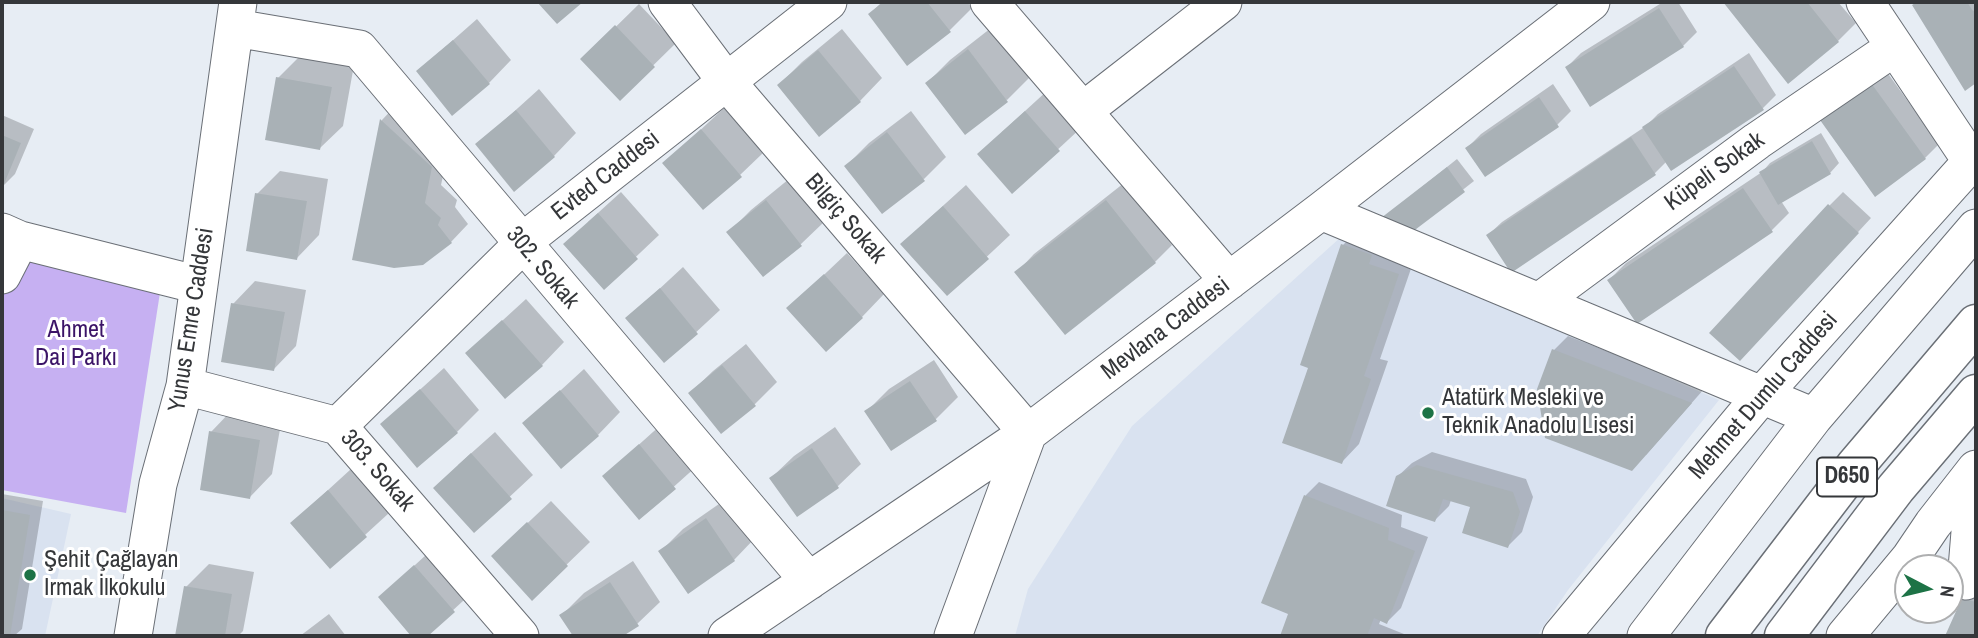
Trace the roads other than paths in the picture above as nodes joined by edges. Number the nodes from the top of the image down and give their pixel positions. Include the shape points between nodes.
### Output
1 (667, 2) edge
2 (828, 2) edge
3 (989, 2) edge
4 (1223, 2) edge
5 (1591, 2) edge
6 (1865, 2) edge
7 (237, 15) edge
8 (1895, 47) junction
9 (726, 81) junction
10 (1083, 111) junction
11 (1974, 165) edge
12 (1321, 211) junction
13 (1976, 228) edge
14 (11, 236) edge
15 (522, 244) junction
16 (2, 275) edge
17 (1229, 281) junction
18 (199, 285) junction
19 (1539, 302) junction
20 (1976, 324) edge
21 (185, 386) junction
22 (1976, 394) edge
23 (1762, 395) junction
24 (1814, 417) junction
25 (338, 425) junction
26 (1028, 433) junction
27 (1976, 469) edge
28 (1976, 489) edge
29 (1941, 554) edge
30 (1954, 554) edge
31 (809, 581) junction
32 (1894, 606) edge
33 (133, 636) edge
34 (520, 636) edge
35 (727, 636) edge
36 (953, 636) edge
37 (1561, 636) edge
38 (1646, 636) edge
39 (1725, 636) edge
40 (1784, 636) edge
41 (1845, 636) edge

1 - 9 street, Bilgiç Sokak
2 - 9 street, Evted Caddesi
3 - 10 street
4 - 10 street
5 - 12 street, Mevlana Caddesi
6 - 8 street
7 - 15 street, 302. Sokak via 359,48
7 - 18 street, Yunus Emre Caddesi
8 - 11 street
8 - 19 street, Küpeli Sokak via 1757,141
9 - 15 street, Evted Caddesi
9 - 26 street, Bilgiç Sokak
10 - 17 street
11 - 23 street, Mehmet Dumlu Caddesi
12 - 17 street, Mevlana Caddesi
12 - 19 street
13 - 24 street
14 - 16 street
14 - 18 street
15 - 25 street, Evted Caddesi
15 - 31 street, 302. Sokak
17 - 26 street, Mevlana Caddesi
18 - 21 street, Yunus Emre Caddesi
19 - 23 street
20 - 39 highway, D650 via 1856,465
21 - 25 street, 303. Sokak
21 - 33 street, Yunus Emre Caddesi via 158,484
22 - 40 highway, D650 via 1896,488
23 - 24 street
23 - 37 street, Mehmet Dumlu Caddesi
24 - 38 street
25 - 34 street, 303. Sokak
26 - 31 street, Mevlana Caddesi
26 - 36 street
27 - 29 street via 1933,524
28 - 30 street
31 - 35 street, Mevlana Caddesi
32 - 41 street

